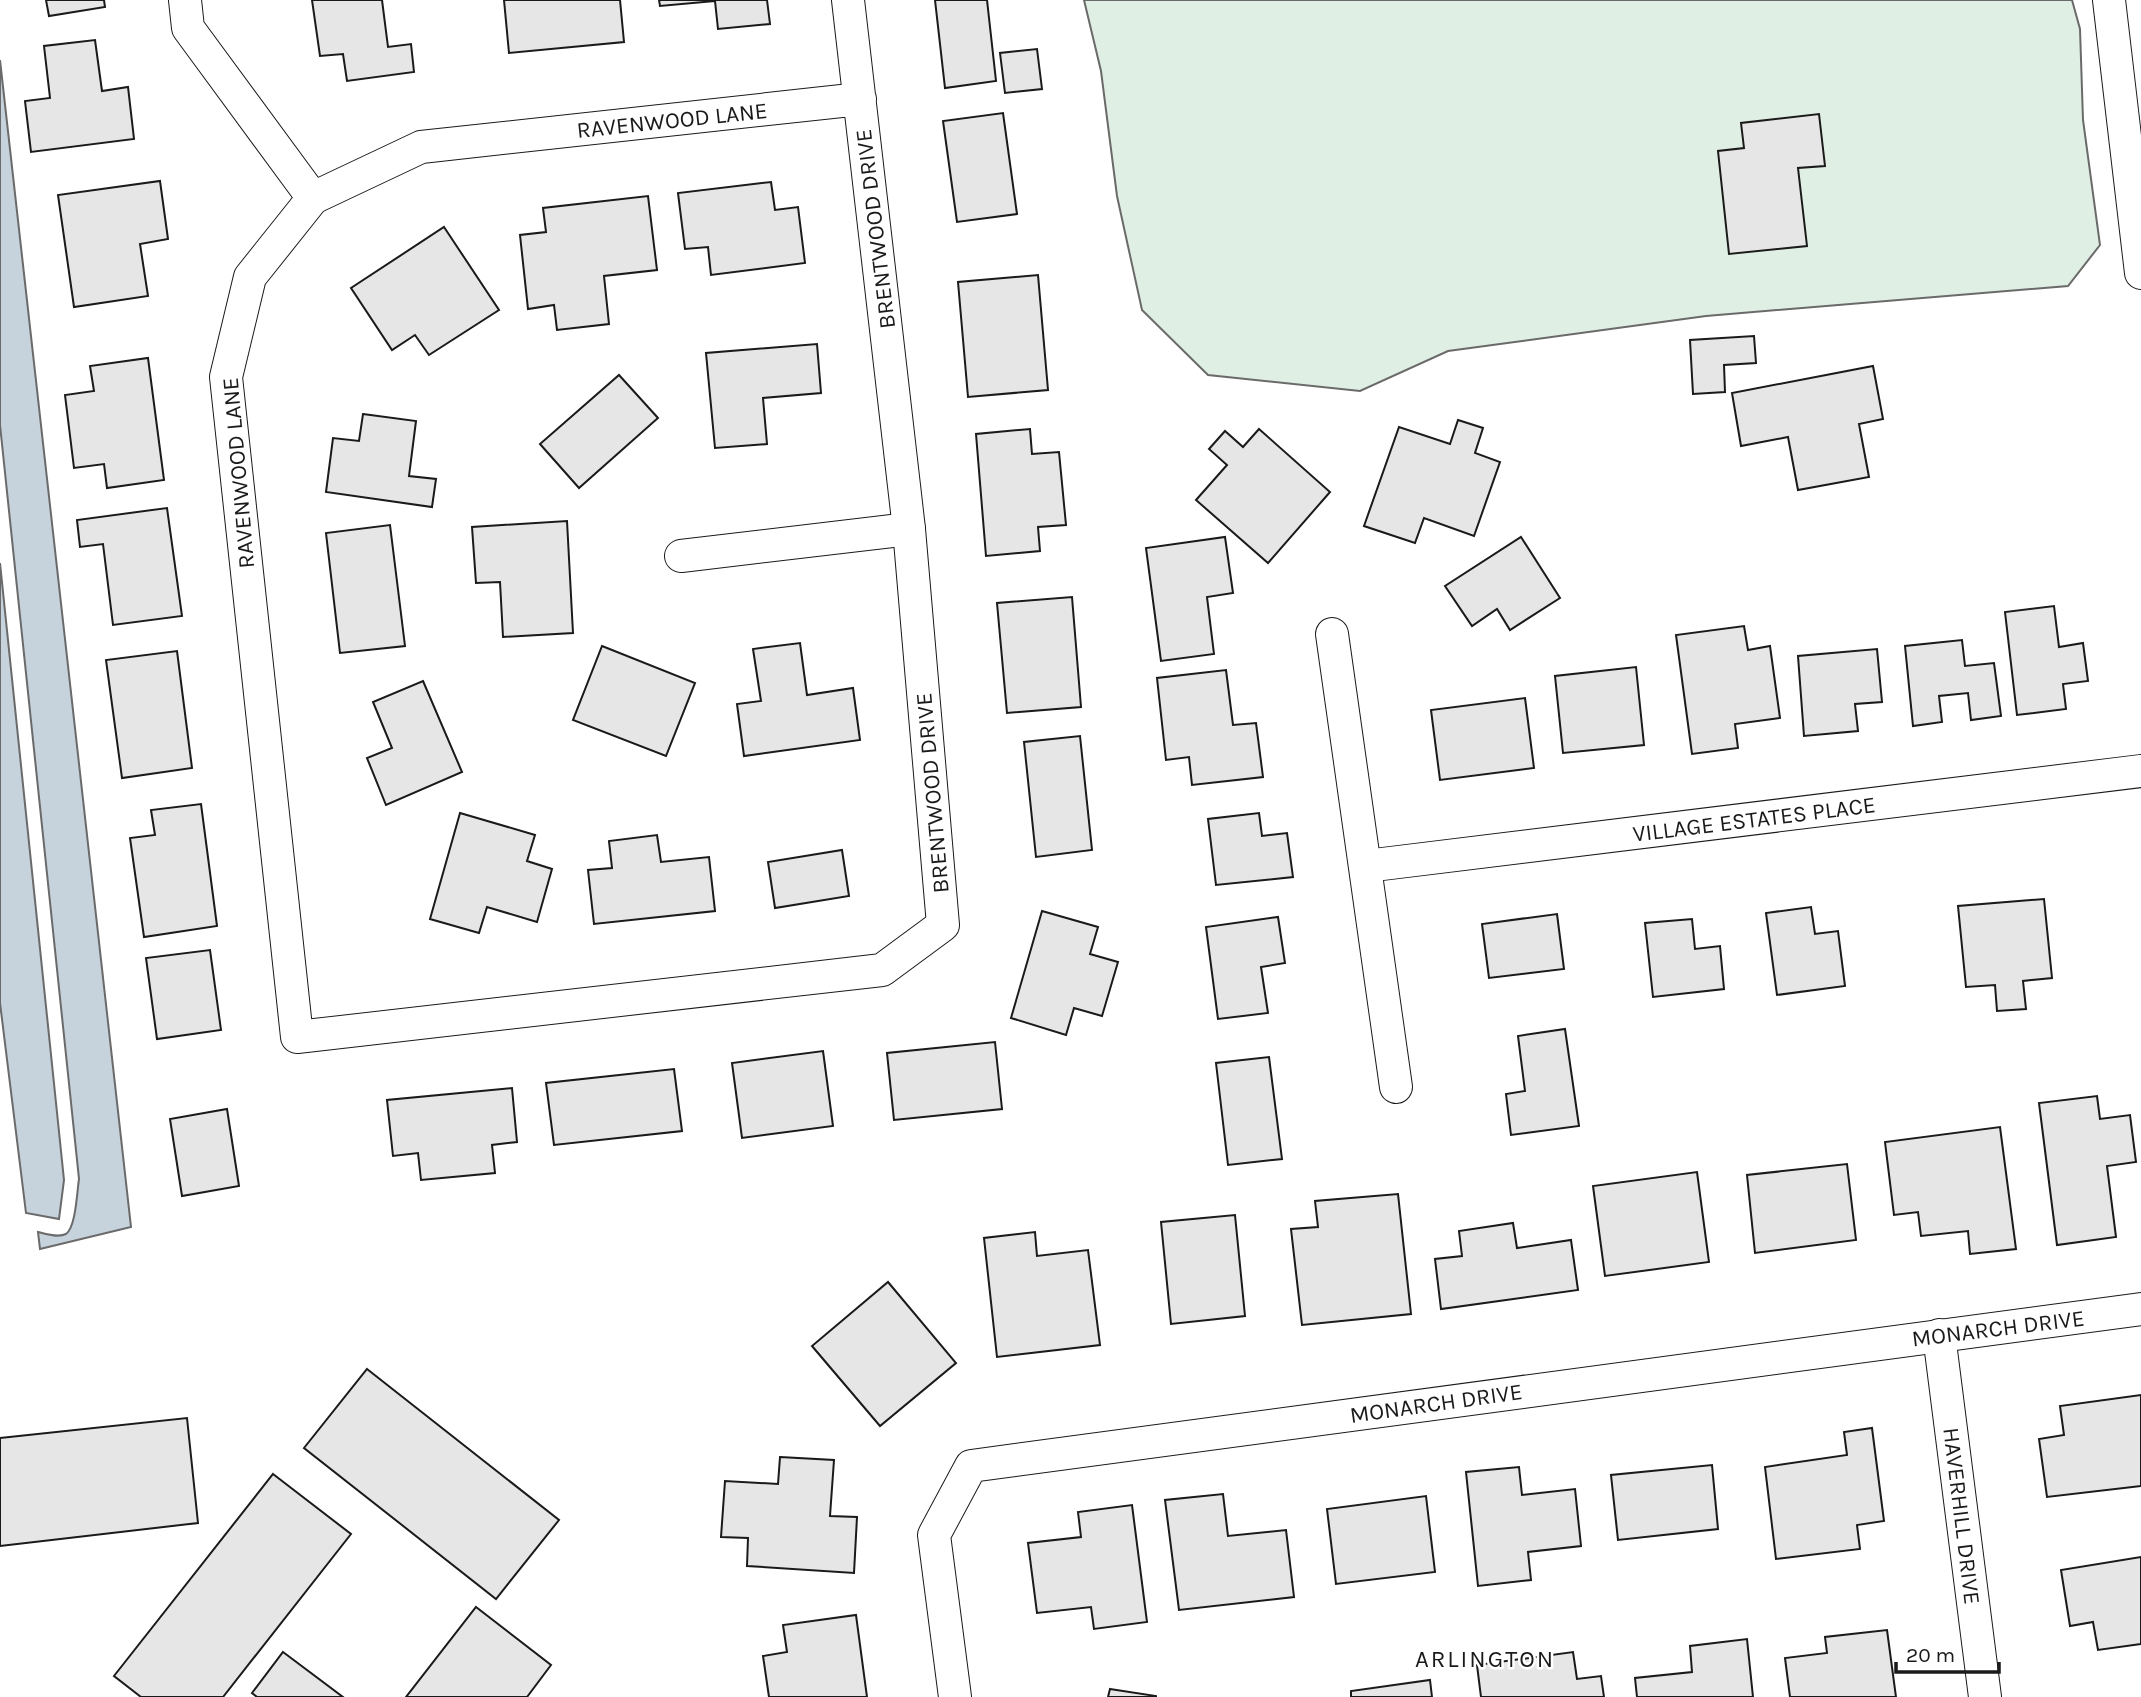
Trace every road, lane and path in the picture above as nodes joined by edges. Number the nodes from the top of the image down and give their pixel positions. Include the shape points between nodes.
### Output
1 (185, 0) edge
2 (848, 0) edge
3 (2109, 0) edge
4 (860, 99) junction
5 (313, 198) junction
6 (2141, 273) edge
7 (909, 529) junction
8 (681, 556) dead end
9 (1332, 634) dead end
10 (2141, 771) edge
11 (1366, 866) junction
12 (297, 1037) joint
13 (1396, 1087) dead end
14 (2141, 1309) edge
15 (1939, 1335) junction
16 (955, 1697) edge
17 (1985, 1697) edge

1 - 5 street via 188,27
2 - 4 street, BRENTWOOD DRIVE
3 - 6 street
4 - 5 street, RAVENWOOD LANE via 421,147
4 - 7 street, BRENTWOOD DRIVE
5 - 12 street, RAVENWOOD LANE via 250,278 226,377
7 - 8 street
7 - 12 street, BRENTWOOD DRIVE via 943,925 882,970
9 - 11 street
10 - 11 street, VILLAGE ESTATES PLACE
11 - 13 street
14 - 15 street, MONARCH DRIVE
15 - 16 street, MONARCH DRIVE via 971,1466 934,1535
15 - 17 street, HAVERHILL DRIVE

